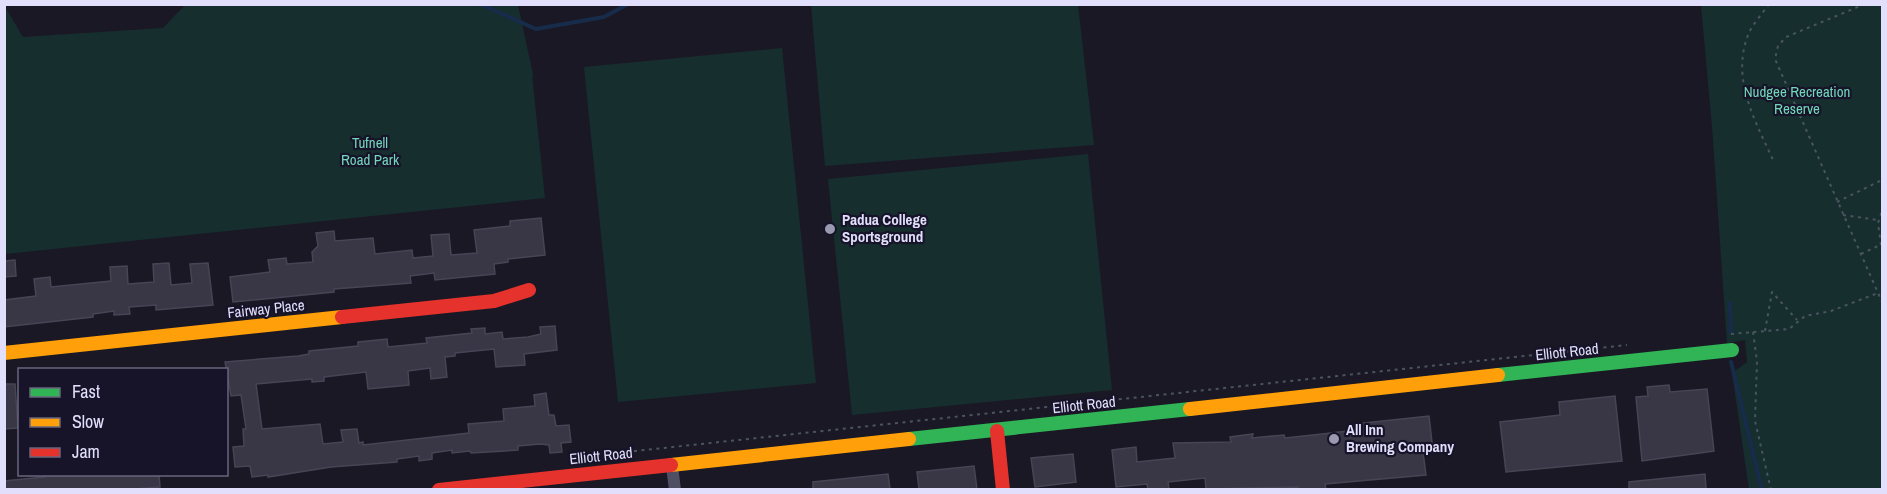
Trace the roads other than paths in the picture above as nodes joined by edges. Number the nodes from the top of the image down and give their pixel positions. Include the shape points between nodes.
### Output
1 (529, 290) dead end
2 (1732, 350) dead end
3 (4, 354) edge
4 (997, 431) junction
5 (672, 466) junction
6 (439, 489) edge
7 (454, 489) edge
8 (675, 489) edge
9 (1003, 489) edge

1 - 3 street, Fairway Place via 494,301
2 - 4 street, Elliott Road
4 - 5 street, Elliott Road
4 - 9 street
5 - 7 street, Elliott Road
5 - 8 street
6 - 7 street, Elliott Road

